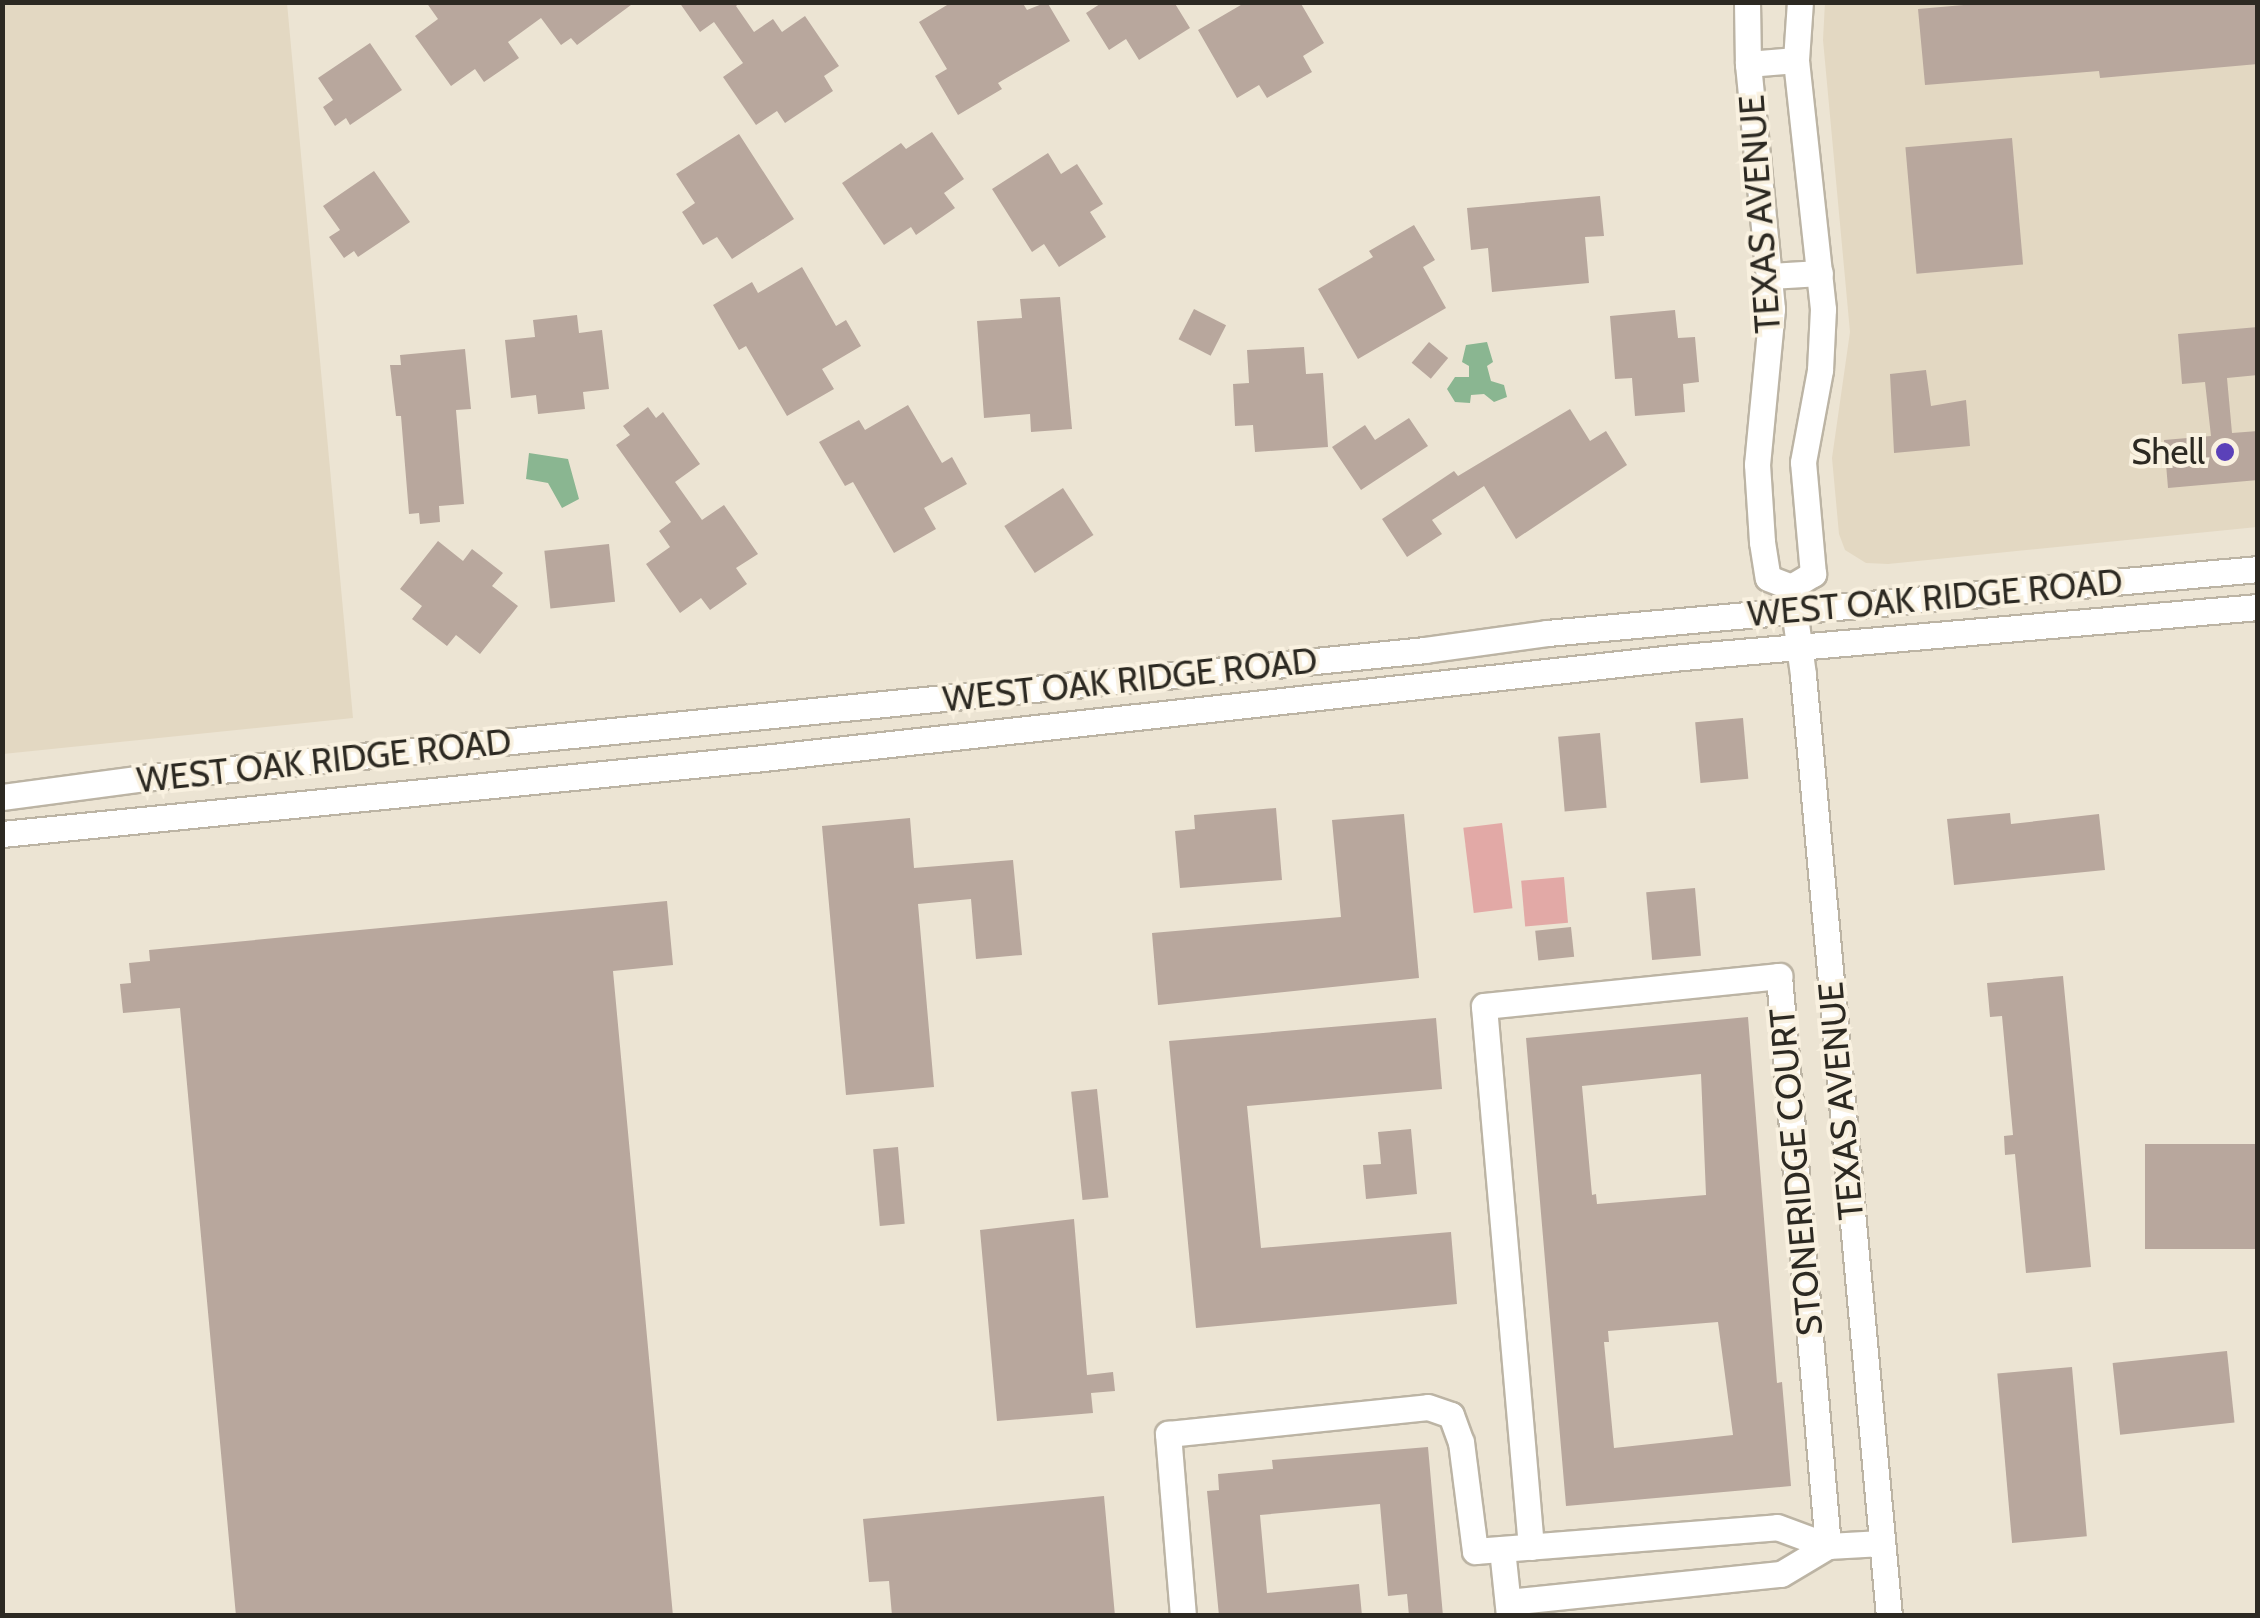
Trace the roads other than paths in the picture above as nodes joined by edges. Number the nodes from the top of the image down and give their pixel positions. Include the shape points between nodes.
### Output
1 (1747, 2) edge
2 (1800, 2) edge
3 (1796, 60) junction
4 (1748, 64) junction
5 (1820, 272) junction
6 (1770, 276) junction
7 (1803, 462) junction
8 (1756, 464) junction
9 (2258, 569) edge
10 (1793, 599) junction
11 (2258, 607) edge
12 (1799, 648) junction
13 (1425, 650) junction
14 (1258, 705) junction
15 (865, 708) junction
16 (754, 759) junction
17 (336, 760) junction
18 (2, 797) edge
19 (339, 800) junction
20 (2, 834) edge
21 (1882, 1543) junction
22 (1828, 1546) junction
23 (1532, 1547) junction
24 (1502, 1550) junction
25 (1508, 1609) edge
26 (1183, 1616) edge
27 (1888, 1616) edge

1 - 4 street, TEXAS AVENUE
2 - 3 street, TEXAS AVENUE
3 - 4 street
3 - 5 street, TEXAS AVENUE
4 - 6 street, TEXAS AVENUE
5 - 6 street
5 - 7 street, TEXAS AVENUE via 1820,370
6 - 8 street, TEXAS AVENUE via 1770,357
7 - 8 street
7 - 10 street, TEXAS AVENUE via 1813,574
8 - 10 street, TEXAS AVENUE via 1768,578
9 - 10 street, WEST OAK RIDGE ROAD
10 - 12 street, TEXAS AVENUE
10 - 13 street, WEST OAK RIDGE ROAD
11 - 12 street, WEST OAK RIDGE ROAD
12 - 14 street, WEST OAK RIDGE ROAD
12 - 21 street, TEXAS AVENUE
13 - 14 street via 1399,669 1268,683
13 - 15 street, WEST OAK RIDGE ROAD
14 - 16 street, WEST OAK RIDGE ROAD
15 - 16 street via 836,725 756,738
15 - 17 street, WEST OAK RIDGE ROAD
16 - 19 street, WEST OAK RIDGE ROAD
17 - 18 street, WEST OAK RIDGE ROAD
17 - 19 street
19 - 20 street, WEST OAK RIDGE ROAD
21 - 22 street
21 - 27 street, TEXAS AVENUE
22 - 23 street via 1777,1527
22 - 23 street, STONERIDGE COURT via 1778,976 1484,1006
22 - 25 street via 1781,1574
23 - 24 street
24 - 25 street
24 - 26 street via 1475,1552 1461,1442 1451,1415 1428,1407 1168,1434

